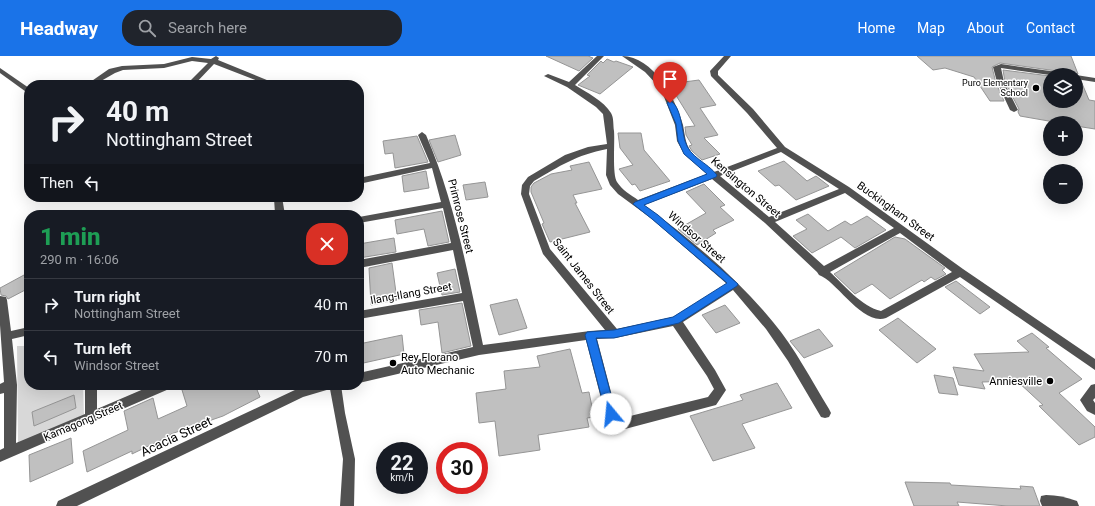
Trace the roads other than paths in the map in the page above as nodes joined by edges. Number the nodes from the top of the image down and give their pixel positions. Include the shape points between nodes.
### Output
1 (601, 56) edge
2 (626, 56) edge
3 (726, 56) edge
4 (215, 59) edge
5 (0, 70) edge
6 (1043, 72) edge
7 (548, 76) dead end
8 (1083, 78) edge
9 (97, 80) edge
10 (195, 80) edge
11 (263, 80) edge
12 (1095, 80) edge
13 (570, 85) junction
14 (24, 88) edge
15 (1014, 110) dead end
16 (422, 135) dead end
17 (611, 146) junction
18 (782, 149) junction
19 (435, 164) junction
20 (713, 175) junction
21 (364, 180) edge
22 (846, 188) junction
23 (447, 204) junction
24 (637, 204) junction
25 (364, 219) edge
26 (768, 221) junction
27 (900, 229) junction
28 (456, 246) junction
29 (364, 263) edge
30 (822, 272) junction
31 (960, 272) junction
32 (734, 284) junction
33 (468, 296) junction
34 (0, 300) edge
35 (364, 314) edge
36 (676, 321) junction
37 (24, 333) edge
38 (614, 334) junction
39 (590, 335) junction
40 (5, 342) edge
41 (479, 350) junction
42 (1095, 365) edge
43 (364, 377) edge
44 (11, 385) junction
45 (0, 389) edge
46 (1095, 389) edge
47 (91, 390) edge
48 (154, 390) edge
49 (298, 390) edge
50 (336, 390) edge
51 (1095, 410) edge
52 (825, 413) dead end
53 (91, 418) junction
54 (5, 454) edge
55 (1046, 501) dead end
56 (63, 506) edge
57 (347, 506) edge
58 (1072, 506) edge

1 - 13 street
2 - 20 street, Kensington Street via 648,70 664,88 679,124 681,141 688,154
3 - 18 street, Buckingham Street via 714,71 715,76 750,110
4 - 9 street via 192,59 164,66 122,68
4 - 10 street
4 - 11 street
5 - 14 street
6 - 15 street via 997,67 999,79
7 - 13 street, Windsor Street
8 - 12 street
13 - 17 street, Windsor Street via 607,113
16 - 19 street, Primrose Street
17 - 24 street, Windsor Street via 610,174 613,183
17 - 38 street, Saint James Street via 568,157 531,179 526,185 525,194 546,251
18 - 20 street
18 - 22 street, Buckingham Street
19 - 21 street
19 - 23 street, Primrose Street
20 - 24 street
20 - 26 street, Kensington Street
22 - 26 street
22 - 27 street, Buckingham Street
23 - 25 street
23 - 28 street, Primrose Street
24 - 32 street, Windsor Street
26 - 30 street, Kensington Street
27 - 30 street
27 - 31 street, Buckingham Street
28 - 29 street
28 - 33 street, Primrose Street
30 - 31 street, Kensington Street via 860,305 882,315
31 - 42 street, Buckingham Street
32 - 36 street
32 - 52 street, Windsor Street via 770,326
33 - 35 street, Ilang-Ilang Street
33 - 41 street, Primrose Street
34 - 40 street
36 - 38 street
36 - 39 street via 720,390 712,401 625,424 611,414
37 - 40 street
38 - 39 street
39 - 41 street
40 - 44 street
41 - 43 street
44 - 45 street
44 - 54 street
46 - 51 street via 1086,400
47 - 53 street
48 - 53 street, Kamagong Street
49 - 56 street, Acacia Street
50 - 57 street via 349,459
53 - 54 street, Kamagong Street
55 - 58 street

